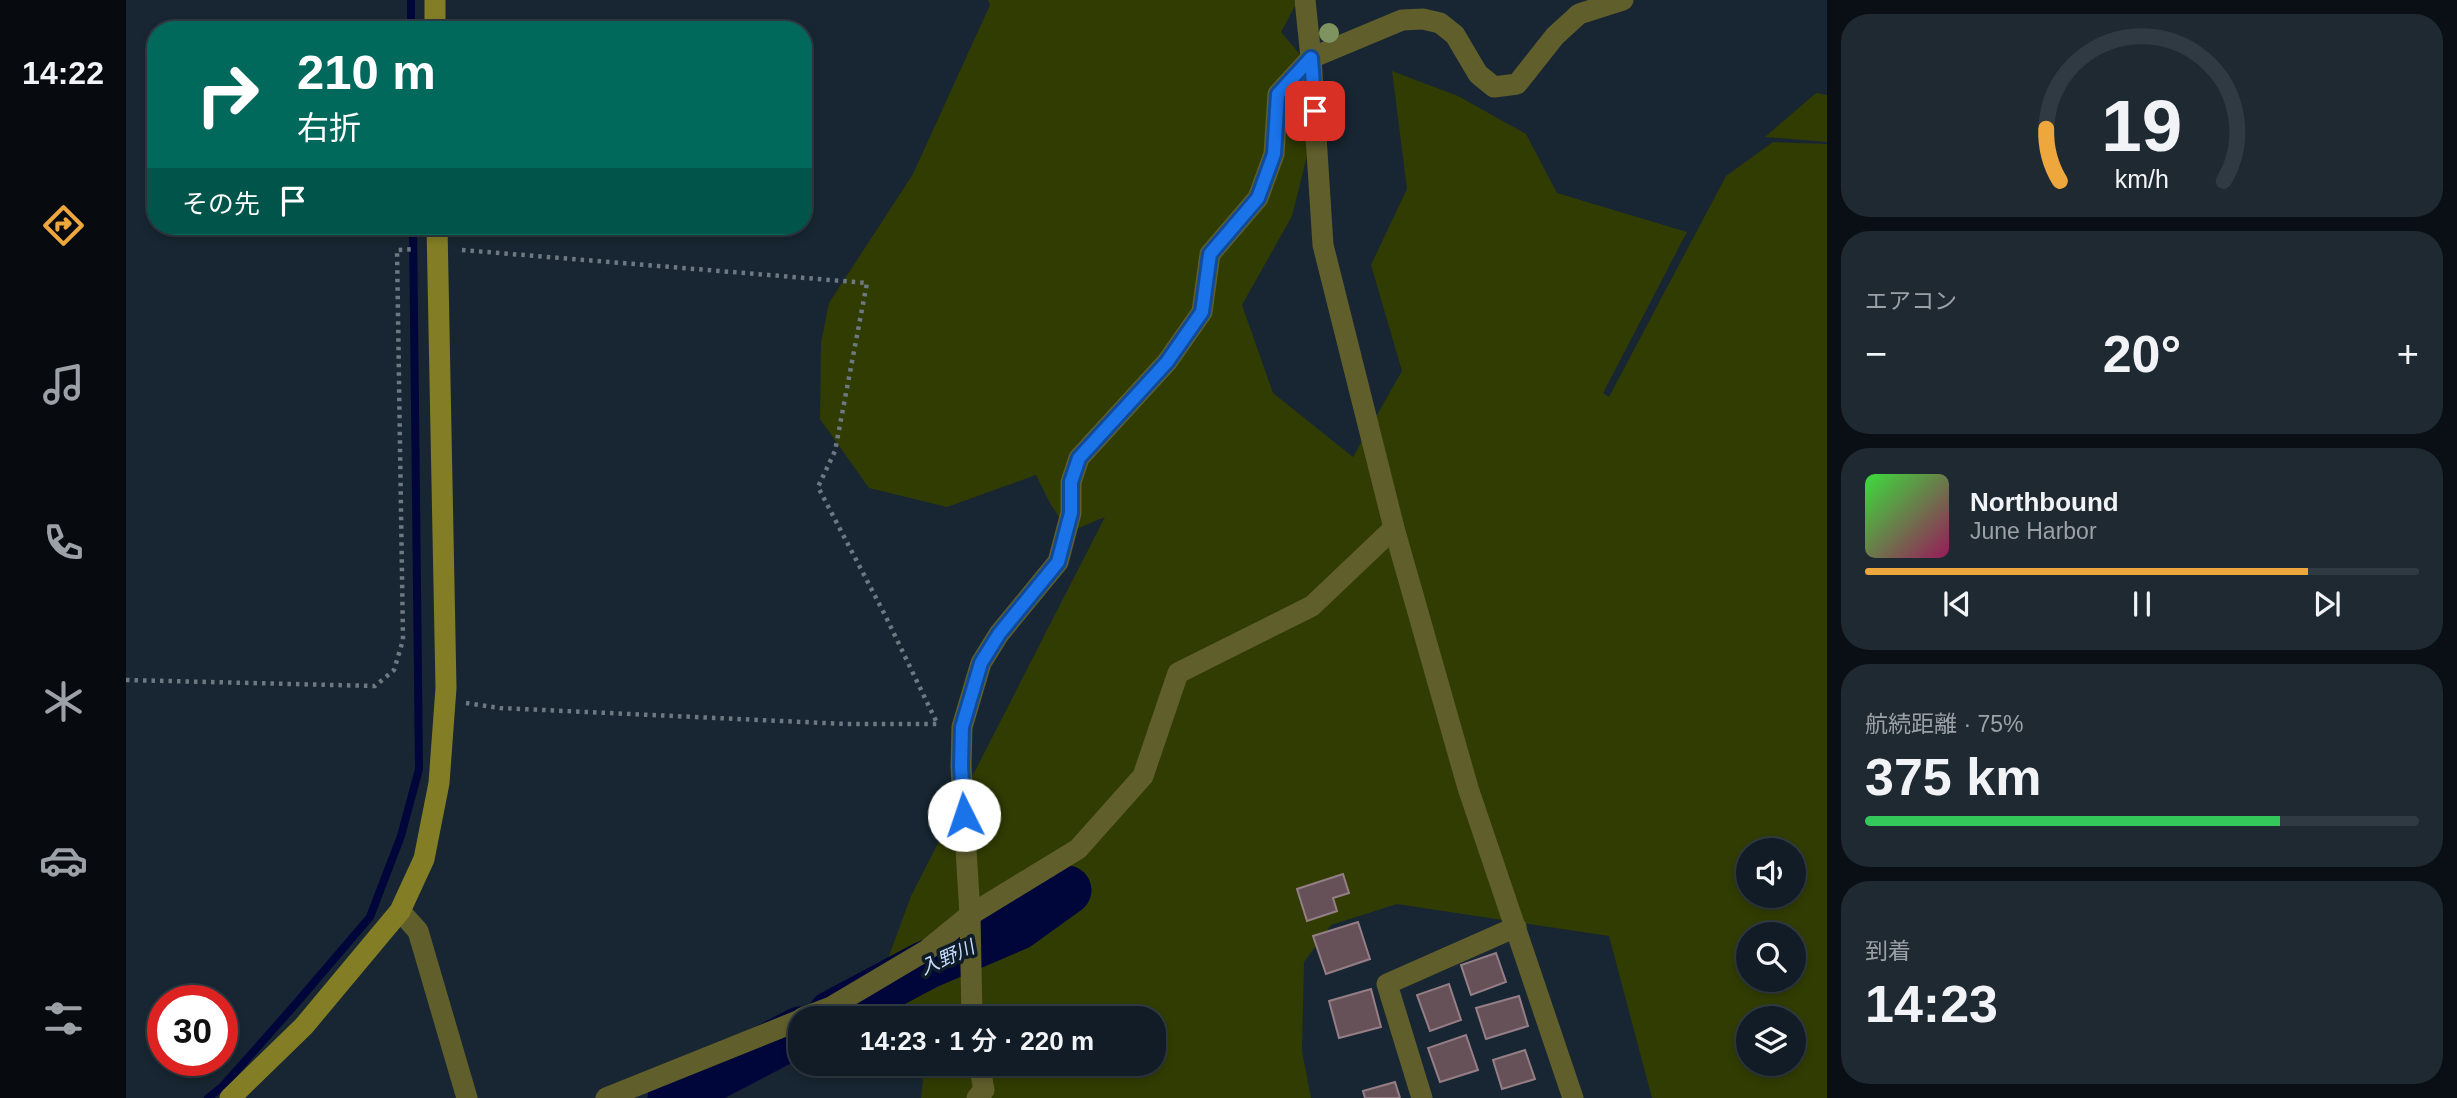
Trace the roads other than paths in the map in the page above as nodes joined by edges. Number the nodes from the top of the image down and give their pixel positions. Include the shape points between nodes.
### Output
1 (435, 0) edge
2 (1305, 0) edge
3 (1623, 0) edge
4 (435, 21) edge
5 (1311, 58) junction
6 (437, 235) edge
7 (1394, 528) junction
8 (400, 911) junction
9 (971, 915) junction
10 (1516, 927) junction
11 (833, 1006) edge
12 (971, 1006) edge
13 (788, 1024) edge
14 (981, 1076) edge
15 (229, 1098) edge
16 (467, 1098) edge
17 (606, 1098) edge
18 (977, 1098) edge
19 (1422, 1098) edge
20 (1573, 1098) edge

1 - 4 street
2 - 5 street
3 - 5 street via 1578,14 1517,84 1494,87 1478,74 1455,35 1440,23 1423,19 1402,20
5 - 7 street via 1323,245
5 - 9 street via 1278,94 1274,154 1258,198 1210,254 1202,312 1167,362 1079,458 1058,562 981,663 962,727
6 - 8 street via 444,700 439,782 424,859
7 - 9 street via 1312,606 1178,673 1143,776 1078,849
7 - 10 street via 1468,788
8 - 15 street via 304,1026
8 - 16 street via 418,931
9 - 11 street via 927,950
9 - 12 street
10 - 19 street via 1387,984
10 - 20 street
13 - 17 street
14 - 18 street via 984,1090

